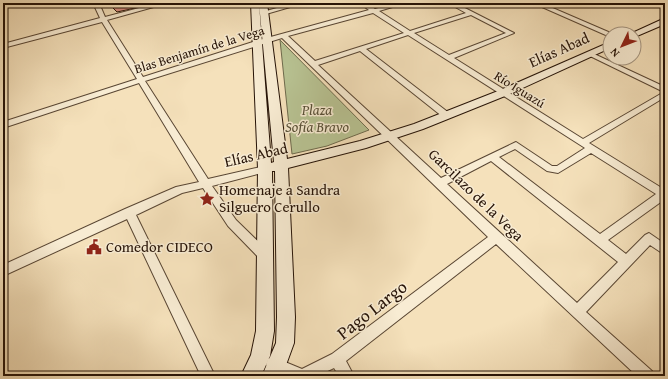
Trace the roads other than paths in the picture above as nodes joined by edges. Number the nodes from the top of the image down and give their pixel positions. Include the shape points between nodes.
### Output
1 (96, 3) edge
2 (165, 3) edge
3 (255, 3) edge
4 (301, 3) edge
5 (362, 3) edge
6 (403, 3) edge
7 (451, 3) edge
8 (536, 3) edge
9 (264, 8) edge
10 (375, 11) junction
11 (471, 13) junction
12 (103, 19) junction
13 (665, 21) edge
14 (642, 31) edge
15 (602, 32) edge
16 (411, 34) junction
17 (284, 36) junction
18 (263, 41) junction
19 (3, 46) edge
20 (361, 49) junction
21 (602, 49) edge
22 (590, 54) junction
23 (447, 58) junction
24 (313, 64) junction
25 (141, 79) junction
26 (665, 90) edge
27 (503, 93) junction
28 (665, 94) edge
29 (446, 115) junction
30 (3, 125) edge
31 (391, 136) junction
32 (582, 143) junction
33 (592, 148) junction
34 (492, 156) junction
35 (281, 165) junction
36 (265, 169) junction
37 (440, 183) junction
38 (205, 184) junction
39 (664, 194) edge
40 (130, 212) junction
41 (496, 237) junction
42 (600, 240) junction
43 (665, 250) edge
44 (265, 256) junction
45 (626, 261) junction
46 (3, 271) edge
47 (577, 312) junction
48 (260, 356) junction
49 (337, 359) junction
50 (275, 371) edge
51 (208, 376) edge
52 (251, 376) edge
53 (347, 376) edge
54 (647, 376) edge

1 - 12 street
2 - 12 street
3 - 18 main road
4 - 9 street
5 - 10 street, Río Iguazú
6 - 10 street, Blas Benjamín de la Vega
7 - 11 street
8 - 15 street
9 - 18 main road
10 - 16 street, Río Iguazú
10 - 17 street, Blas Benjamín de la Vega
11 - 16 street
11 - 23 street via 511,33
12 - 19 street
12 - 25 street
13 - 14 main road
16 - 20 street
16 - 23 street, Río Iguazú
17 - 18 street, Blas Benjamín de la Vega
17 - 24 street, Garcilazo de la Vega
18 - 25 street, Blas Benjamín de la Vega
18 - 35 main road
18 - 36 main road
20 - 24 street
20 - 29 street
21 - 22 main road, Elías Abad
22 - 26 street
22 - 27 main road, Elías Abad
23 - 27 street, Río Iguazú
24 - 31 street, Garcilazo de la Vega
25 - 30 street, Blas Benjamín de la Vega
25 - 38 street
27 - 29 main road, Elías Abad
27 - 32 street, Río Iguazú
28 - 32 street
29 - 31 main road, Elías Abad
31 - 35 main road, Elías Abad
31 - 37 street, Garcilazo de la Vega
32 - 33 street, Río Iguazú
33 - 34 street via 558,170 550,169 516,145
33 - 39 street, Río Iguazú
34 - 37 street
34 - 42 street
35 - 36 main road, Elías Abad
35 - 50 main road via 286,317 285,343
36 - 38 street, Elías Abad
36 - 44 main road
37 - 41 street, Garcilazo de la Vega
38 - 40 street, Elías Abad via 180,190
38 - 44 street via 232,223
39 - 42 street
40 - 46 street, Elías Abad
40 - 51 street
41 - 47 street, Garcilazo de la Vega
41 - 49 street, Pago Largo
42 - 45 street
43 - 45 street via 649,238
44 - 48 main road via 265,331
45 - 47 street
47 - 54 street, Garcilazo de la Vega
48 - 50 street, Pago Largo
48 - 52 main road
49 - 50 street, Pago Largo via 302,376
49 - 53 street

